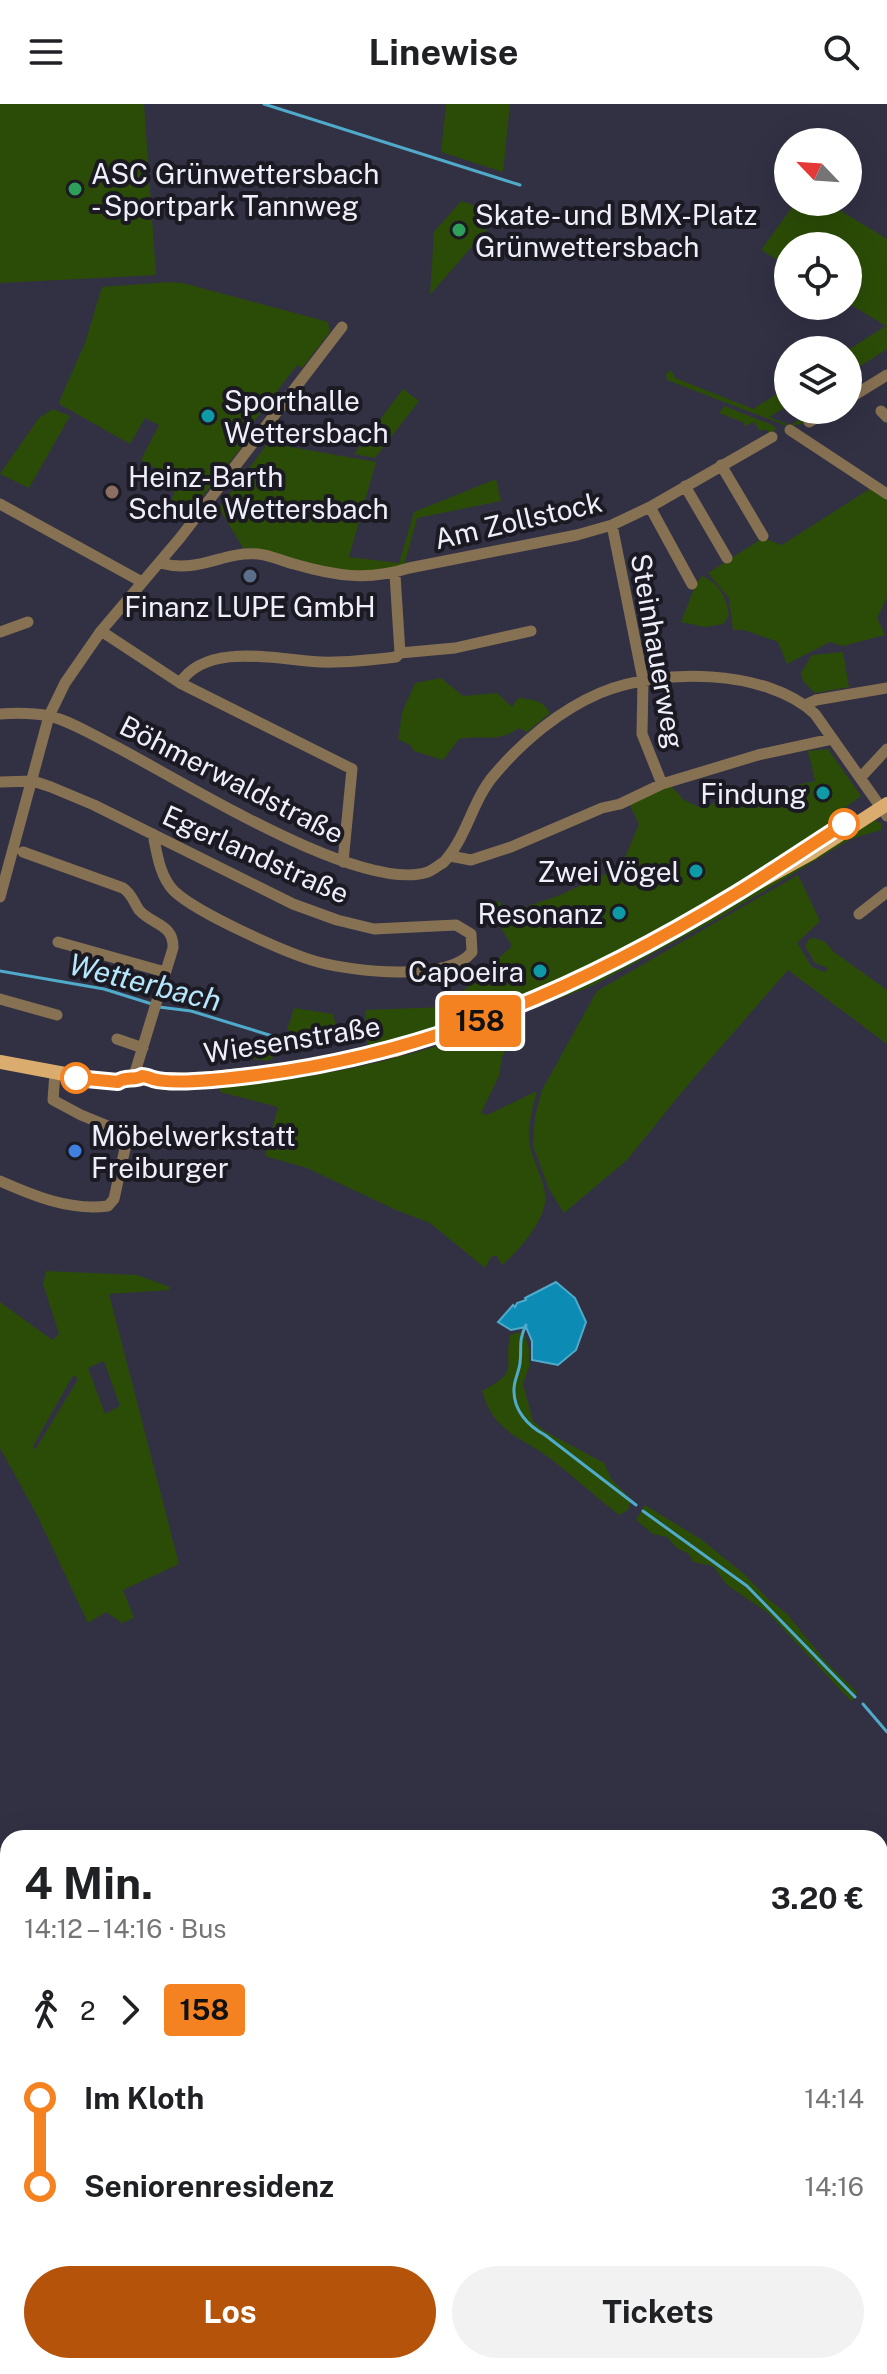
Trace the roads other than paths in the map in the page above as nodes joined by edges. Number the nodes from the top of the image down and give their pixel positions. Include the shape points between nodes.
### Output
1 (342, 327) dead end
2 (887, 375) edge
3 (862, 390) edge
4 (790, 430) dead end
5 (772, 437) dead end
6 (721, 465) junction
7 (685, 486) junction
8 (887, 494) edge
9 (0, 504) edge
10 (650, 507) junction
11 (612, 525) junction
12 (763, 536) dead end
13 (727, 558) dead end
14 (160, 563) junction
15 (395, 575) junction
16 (142, 582) junction
17 (692, 584) dead end
18 (28, 622) dead end
19 (101, 631) junction
20 (531, 631) dead end
21 (0, 632) edge
22 (400, 653) junction
23 (643, 680) junction
24 (180, 683) junction
25 (887, 688) edge
26 (805, 705) junction
27 (0, 714) edge
28 (49, 716) junction
29 (832, 739) junction
30 (887, 749) edge
31 (861, 777) junction
32 (33, 781) junction
33 (0, 782) edge
34 (662, 784) junction
35 (884, 805) edge
36 (153, 834) junction
37 (23, 852) dead end
38 (445, 860) junction
39 (343, 862) junction
40 (887, 892) edge
41 (0, 897) edge
42 (859, 914) dead end
43 (58, 942) dead end
44 (165, 972) junction
45 (0, 999) edge
46 (57, 1015) dead end
47 (117, 1039) dead end
48 (143, 1048) junction
49 (1, 1064) edge
50 (60, 1073) junction
51 (131, 1079) junction
52 (0, 1181) edge

1 - 14 street
2 - 3 street
4 - 8 street
5 - 6 street, Am Zollstock
6 - 7 street, Am Zollstock
6 - 12 street
7 - 10 street, Am Zollstock
7 - 13 street
9 - 16 street
10 - 11 street, Am Zollstock
10 - 17 street
11 - 15 street, Am Zollstock
11 - 23 street, Steinhauerweg
14 - 15 street, Am Zollstock via 178,568 260,554 343,576
14 - 16 street
15 - 22 street
16 - 19 street
18 - 21 street
19 - 24 street
19 - 28 street
20 - 22 street via 455,648
22 - 24 street via 358,662 236,656 199,666
23 - 26 street via 741,679
23 - 34 street, Steinhauerweg via 642,734
23 - 38 street via 589,698 522,745 480,793
24 - 39 street via 352,769
25 - 26 street
26 - 29 street
27 - 28 street, Böhmerwaldstraße
28 - 32 street
28 - 39 street, Böhmerwaldstraße
29 - 31 street
29 - 34 street, Böhmerwaldstraße
30 - 31 street
31 - 35 street
32 - 33 street
32 - 36 street, Egerlandstraße
32 - 41 street
34 - 38 street, Böhmerwaldstraße via 511,847 471,860
35 - 51 main road, Wiesenstraße via 643,946 550,992 435,1037 311,1068 149,1083
36 - 36 street, Egerlandstraße via 293,904 337,920 374,929 456,925 473,940 472,952 460,963 412,971 360,970 316,961 180,896 165,878
37 - 44 street via 131,894 141,913 173,937
38 - 39 street, Böhmerwaldstraße via 428,872 410,874
40 - 42 street
43 - 44 street
44 - 48 street
45 - 46 street
47 - 48 street
48 - 51 street
49 - 50 main road, Wiesenstraße
50 - 51 main road, Wiesenstraße
50 - 52 street via 53,1100 125,1133 114,1199 96,1207 59,1203

